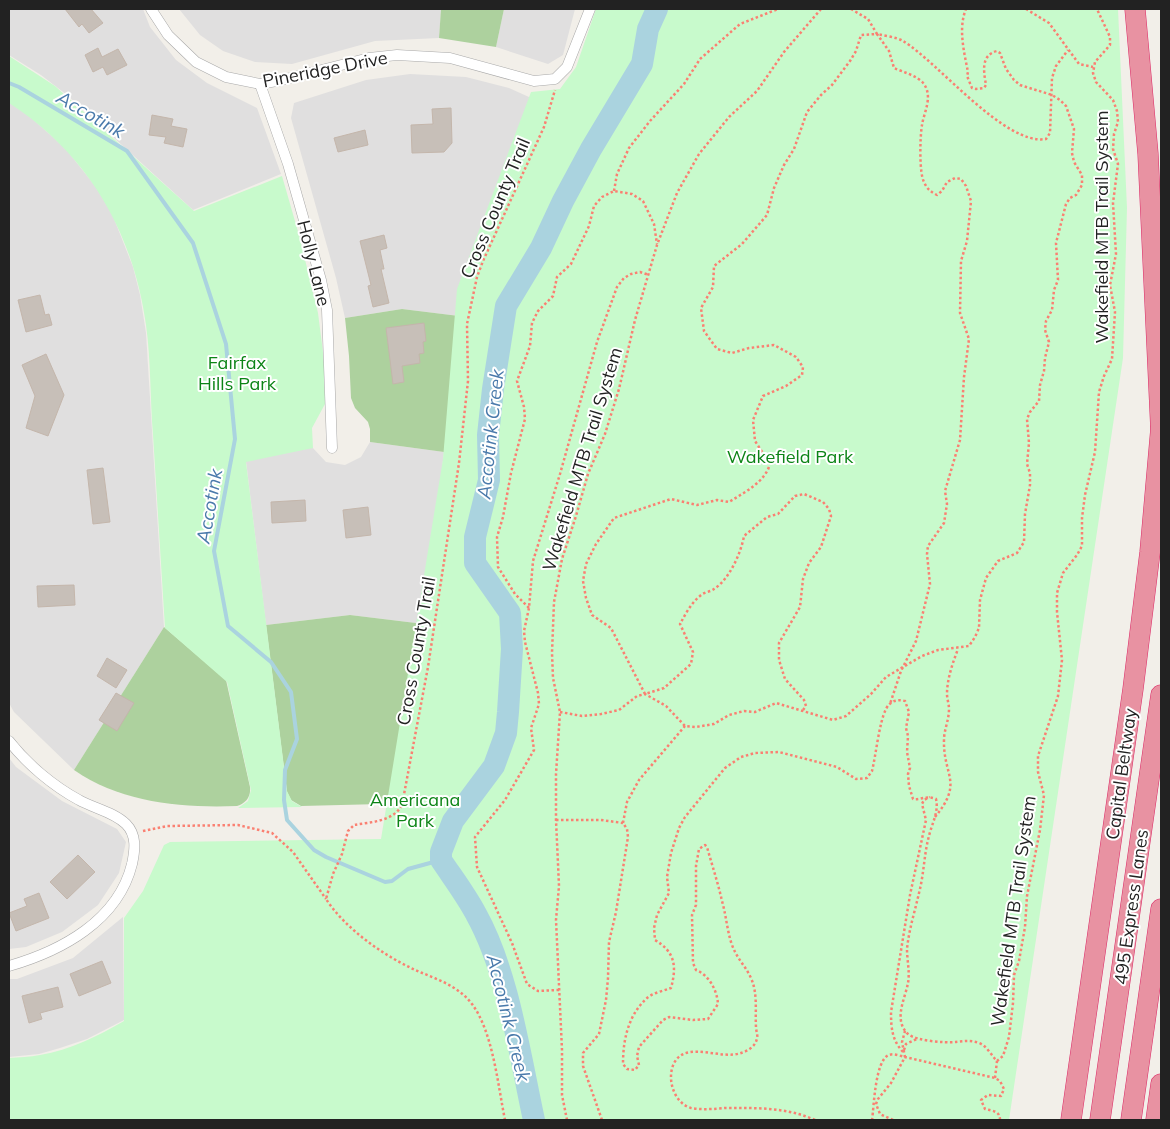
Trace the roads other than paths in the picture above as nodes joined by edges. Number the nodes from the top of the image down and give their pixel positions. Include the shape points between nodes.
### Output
1 (151, 9) edge
2 (590, 9) edge
3 (1135, 9) edge
4 (260, 84) junction
5 (1161, 427) edge
6 (1161, 433) edge
7 (332, 448) dead end
8 (1161, 695) edge
9 (9, 741) edge
10 (1161, 909) edge
11 (9, 966) edge
12 (1161, 1084) edge
13 (1071, 1120) edge
14 (1100, 1120) edge
15 (1131, 1120) edge
16 (1156, 1120) edge

1 - 4 street, Pineridge Drive via 168,35 196,62 226,77
2 - 4 street, Pineridge Drive via 567,68 555,79 534,81 450,58 398,55 369,58
3 - 6 highway via 1148,154
4 - 7 street, Holly Lane via 288,164 327,310
5 - 6 highway, Capital Beltway
6 - 13 highway, Capital Beltway via 1137,660
8 - 14 highway, 495 Express Lanes
9 - 11 street via 53,783 78,800 118,818 126,825 135,843 130,873 112,905 82,933 56,949
10 - 15 highway, 495 Express Lanes
12 - 16 highway

